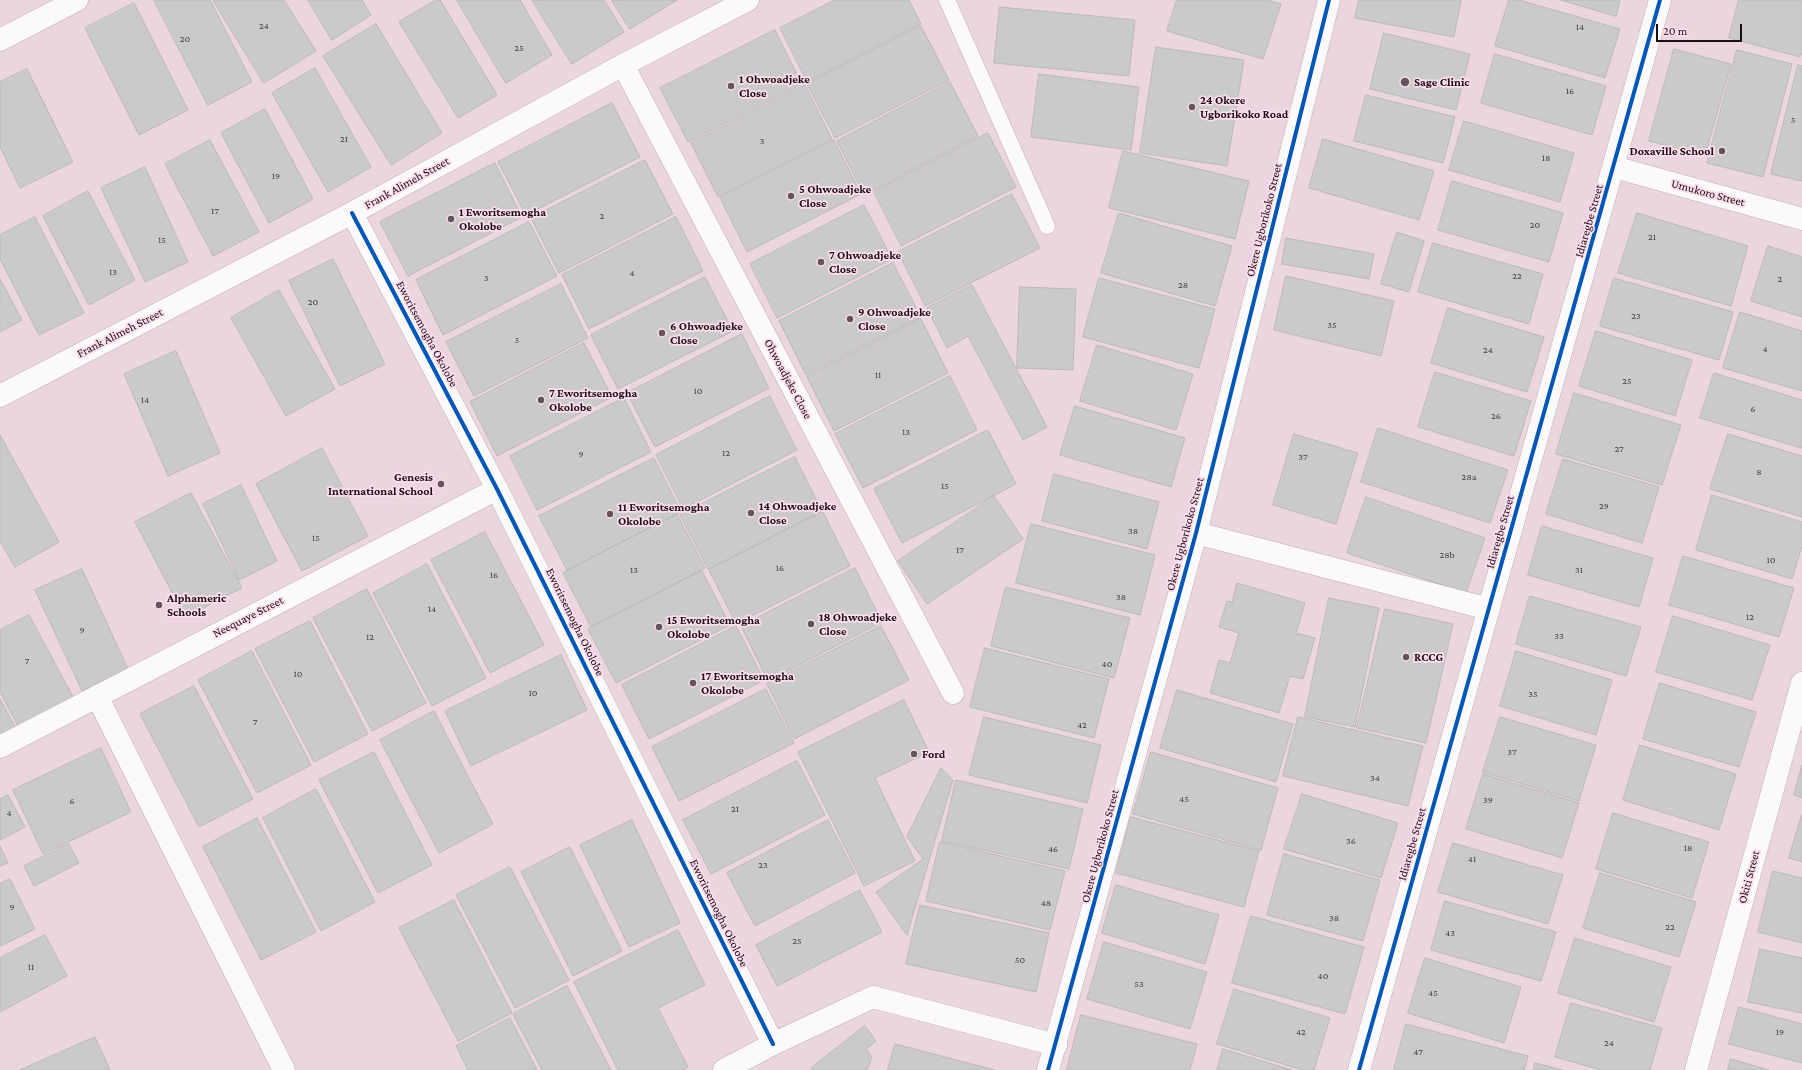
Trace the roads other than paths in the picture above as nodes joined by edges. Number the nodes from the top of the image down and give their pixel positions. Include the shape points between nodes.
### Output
1 (77, 0) edge
2 (748, 0) edge
3 (947, 0) edge
4 (1329, 0) edge
5 (1660, 0) edge
6 (0, 40) edge
7 (623, 65) junction
8 (1614, 167) junction
9 (352, 213) junction
10 (1802, 218) edge
11 (1047, 226) dead end
12 (0, 396) edge
13 (497, 489) junction
14 (1196, 533) junction
15 (1489, 609) junction
16 (1802, 683) edge
17 (954, 693) dead end
18 (97, 696) junction
19 (0, 747) edge
20 (773, 1044) junction
21 (1056, 1045) junction
22 (284, 1070) edge
23 (724, 1070) edge
24 (1048, 1070) edge
25 (1359, 1070) edge
26 (1696, 1070) edge

1 - 6 street
2 - 7 street, Frank Alimeh Street
3 - 11 lane
4 - 14 street, Okere Ugborikoko Street
5 - 8 street, Idiaregbe Street
7 - 9 street, Frank Alimeh Street
7 - 17 street, Ohwoadjeke Close
8 - 10 street, Umukoro Street
8 - 15 street, Idiaregbe Street
9 - 12 street, Frank Alimeh Street
9 - 13 street, Eworitsemogha Okolobe
13 - 18 street, Neequaye Street
13 - 20 street, Eworitsemogha Okolobe
14 - 15 street
14 - 21 street, Okere Ugborikoko Street
15 - 25 street, Idiaregbe Street
16 - 26 street, Okiti Street
18 - 19 street, Neequaye Street
18 - 22 street
20 - 21 street via 873,997
20 - 23 street
21 - 24 street, Okere Ugborikoko Street

